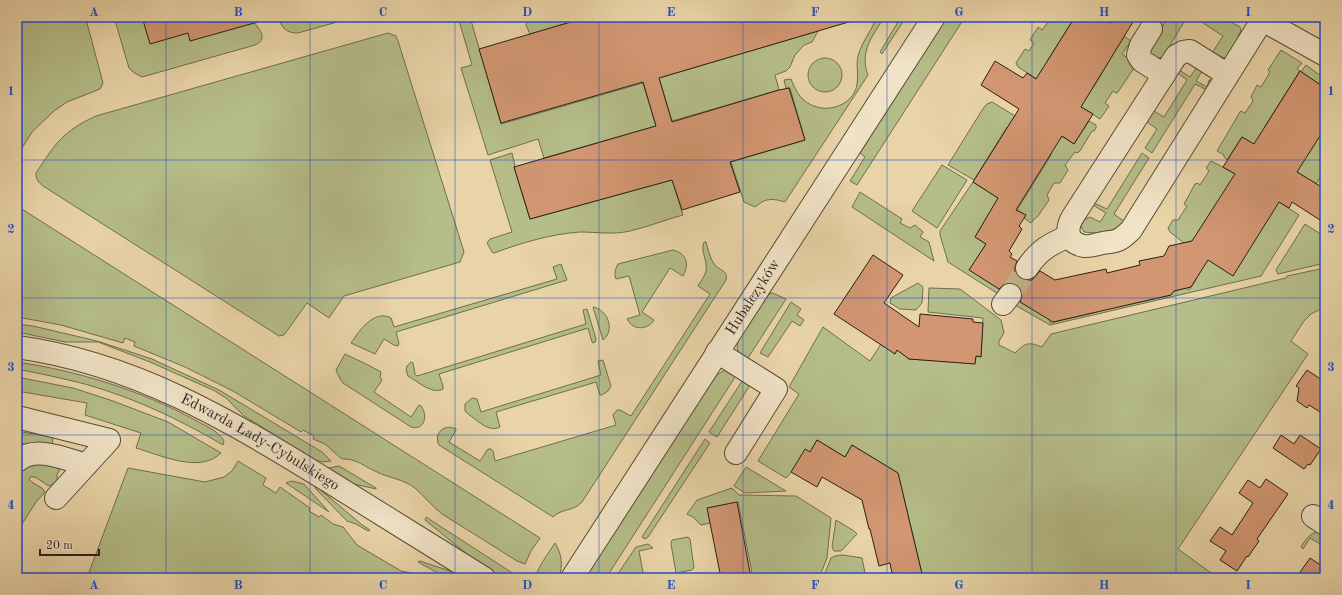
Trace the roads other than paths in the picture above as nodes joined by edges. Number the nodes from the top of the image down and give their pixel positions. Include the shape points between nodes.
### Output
1 (934, 17) edge
2 (1259, 18) edge
3 (1151, 29) dead end
4 (1325, 54) edge
5 (1164, 75) junction
6 (1228, 75) junction
7 (1069, 236) junction
8 (1027, 268) tunnel mouth
9 (17, 347) edge
10 (717, 352) junction
11 (17, 417) edge
12 (736, 453) dead end
13 (17, 461) edge
14 (86, 465) junction
15 (56, 498) dead end
16 (484, 578) edge
17 (572, 578) edge

1 - 10 street, Hubalczyków
2 - 4 street
2 - 6 street
3 - 5 street via 1141,44 1138,55 1142,61
5 - 6 street via 1176,56 1190,51
5 - 7 street via 1072,218 1067,232
6 - 7 street via 1126,235 1118,240 1086,246 1078,244
7 - 8 street via 1042,249
9 - 16 street, Edwarda Łady-Cybulskiego via 91,362 159,387 208,410 271,445
10 - 12 street via 776,389
10 - 17 street, Hubalczyków
11 - 14 street via 109,440
13 - 14 street via 34,454 52,455
14 - 15 street

